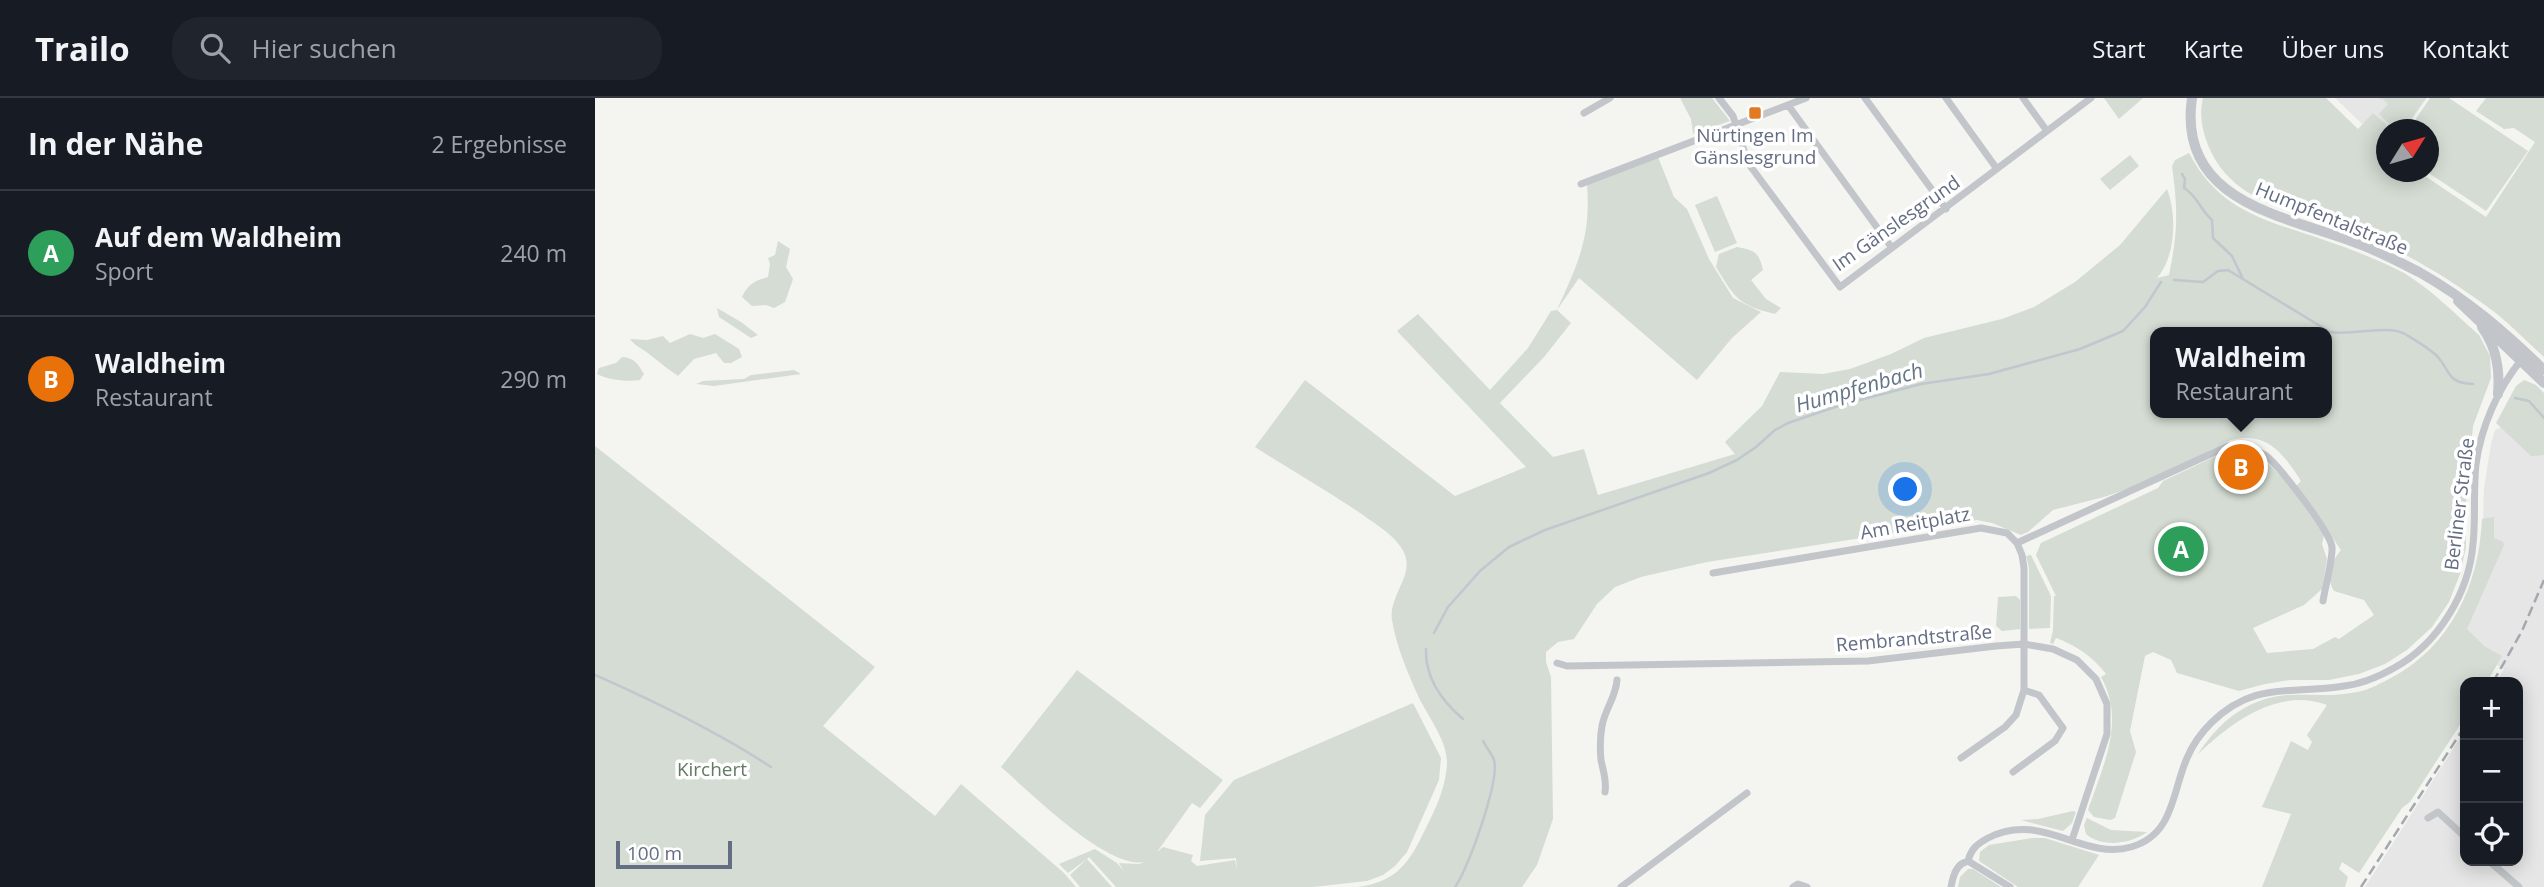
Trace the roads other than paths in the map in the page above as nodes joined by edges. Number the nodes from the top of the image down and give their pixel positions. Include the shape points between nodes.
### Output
1 (1610, 98) edge
2 (1719, 98) edge
3 (1806, 98) edge
4 (1865, 98) edge
5 (1946, 98) edge
6 (2023, 98) edge
7 (2091, 98) edge
8 (2192, 98) edge
9 (1788, 105) junction
10 (1584, 113) dead end
11 (1735, 125) junction
12 (2047, 131) junction
13 (1997, 169) junction
14 (1581, 184) dead end
15 (1946, 209) junction
16 (1892, 248) junction
17 (2442, 287) junction
18 (2471, 313) junction
19 (2524, 357) junction
20 (2544, 370) edge
21 (2544, 383) edge
22 (2498, 394) junction
23 (2017, 543) junction
24 (1713, 573) dead end
25 (2323, 601) dead end
26 (2024, 644) junction
27 (1557, 663) dead end
28 (1617, 680) dead end
29 (2024, 690) junction
30 (1961, 758) dead end
31 (2013, 772) dead end
32 (1605, 792) dead end
33 (1747, 793) dead end
34 (2428, 818) dead end
35 (2460, 832) edge
36 (2072, 840) junction
37 (1968, 861) junction
38 (2495, 866) edge
39 (1625, 886) edge
40 (1793, 887) edge
41 (1807, 887) edge
42 (1951, 887) edge
43 (2010, 887) edge
44 (2519, 887) edge

1 - 10 street
2 - 11 street
3 - 9 street
4 - 15 street
5 - 13 street
6 - 12 street
7 - 12 street, Im Gänslesgrund
8 - 17 street, Humpfentalstraße via 2195,148 2225,189 2267,214 2383,254
9 - 11 street
9 - 16 street
11 - 14 street
11 - 16 street, Im Gänslesgrund via 1748,163 1840,287
12 - 13 street, Im Gänslesgrund
13 - 15 street, Im Gänslesgrund
15 - 16 street, Im Gänslesgrund
17 - 18 street, Humpfentalstraße
17 - 19 street, Humpfentalstraße via 2497,324
18 - 19 street, Humpfentalstraße
18 - 22 street via 2493,346 2500,373
19 - 20 street, Humpfentalstraße
19 - 21 street, Humpfentalstraße
19 - 22 street, Berliner Straße
22 - 36 street, Berliner Straße via 2476,462 2473,544 2467,573 2449,614 2431,638 2404,662 2366,681 2335,688 2267,692 2237,703 2208,726 2191,750 2173,806 2153,836 2120,850
23 - 24 street, Am Reitplatz via 2007,533 1980,527
23 - 25 street via 2228,446 2240,446 2276,464 2322,528 2332,547
23 - 26 street via 2024,569
26 - 27 street, Rembrandtstraße via 1868,661
26 - 29 street
26 - 36 street, Rembrandtstraße via 2053,649 2077,660 2096,679 2106,705 2107,734
28 - 32 street via 1602,725
29 - 30 street via 2016,715 2005,727
29 - 31 street via 2039,695 2063,729 2055,741
33 - 39 street
34 - 35 street via 2438,812
36 - 37 street, Berliner Straße via 2031,829 2003,830 1976,845
37 - 42 street, Berliner Straße via 1957,869
37 - 43 street
38 - 44 street
40 - 41 street

